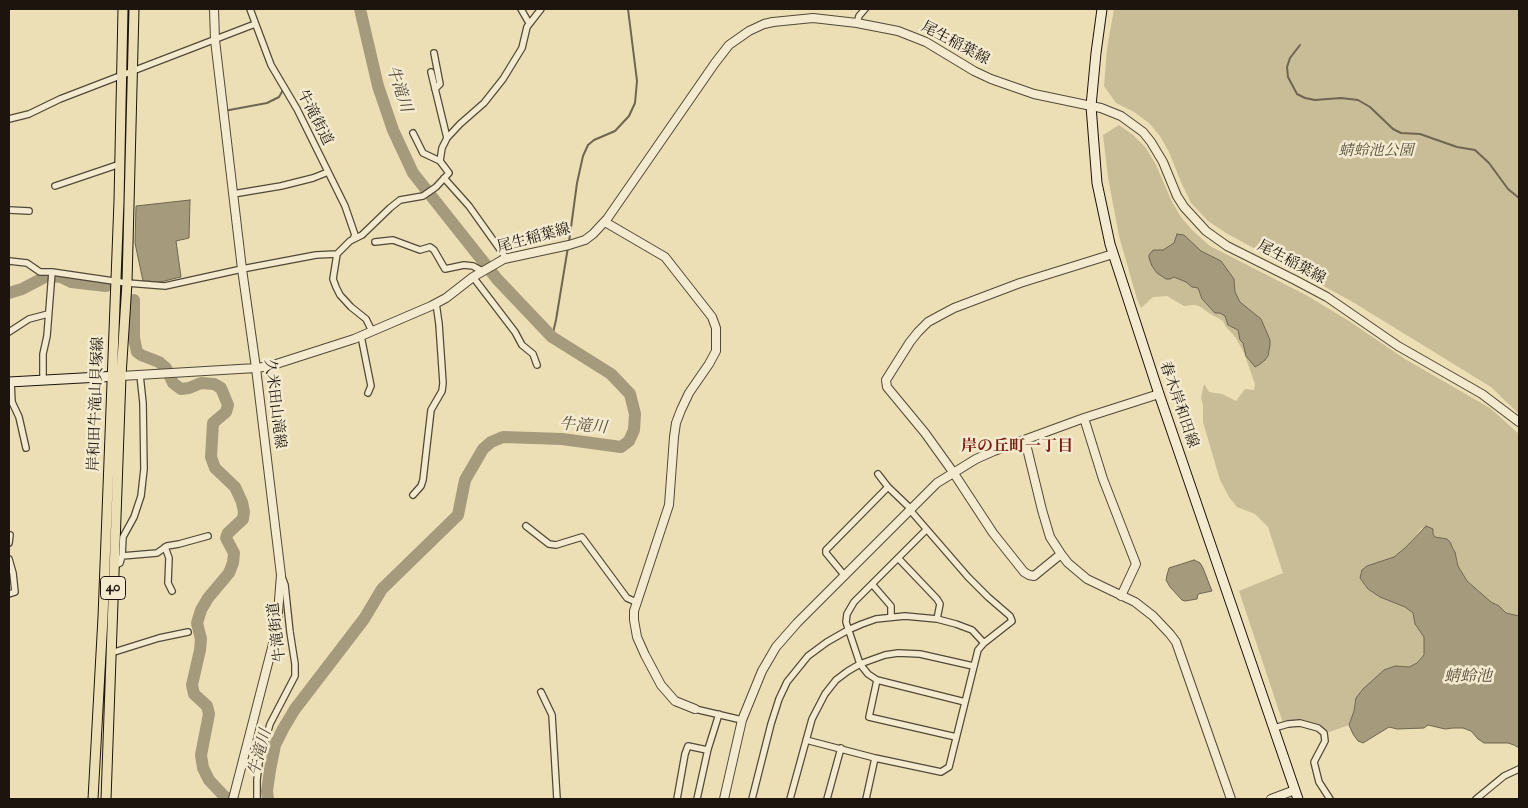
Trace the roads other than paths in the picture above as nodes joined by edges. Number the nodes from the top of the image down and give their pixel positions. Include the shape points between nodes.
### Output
1 (123, 9) edge
2 (134, 9) edge
3 (214, 9) edge
4 (250, 9) edge
5 (521, 9) edge
6 (541, 9) edge
7 (865, 9) edge
8 (1102, 9) edge
9 (857, 22) junction
10 (529, 23) junction
11 (255, 24) junction
12 (215, 40) junction
13 (434, 53) dead end
14 (133, 71) junction
15 (431, 72) dead end
16 (123, 74) junction
17 (435, 89) junction
18 (1091, 106) junction
19 (9, 119) edge
20 (412, 133) dead end
21 (447, 138) junction
22 (440, 161) junction
23 (120, 164) junction
24 (328, 172) junction
25 (444, 178) junction
26 (55, 186) dead end
27 (233, 194) junction
28 (9, 210) edge
29 (29, 211) dead end
30 (605, 222) junction
31 (353, 239) junction
32 (375, 242) dead end
33 (337, 254) junction
34 (1113, 254) junction
35 (505, 259) junction
36 (9, 261) edge
37 (242, 269) junction
38 (482, 271) junction
39 (52, 272) junction
40 (473, 277) junction
41 (116, 282) junction
42 (127, 283) junction
43 (436, 303) junction
44 (48, 314) junction
45 (372, 331) junction
46 (9, 332) edge
47 (361, 336) junction
48 (537, 365) dead end
49 (256, 368) junction
50 (140, 375) junction
51 (117, 376) junction
52 (43, 380) junction
53 (10, 382) edge
54 (368, 393) dead end
55 (1159, 394) junction
56 (1084, 418) junction
57 (1519, 422) edge
58 (1024, 440) junction
59 (26, 448) dead end
60 (953, 472) junction
61 (878, 474) dead end
62 (888, 487) junction
63 (413, 495) dead end
64 (910, 509) junction
65 (526, 526) dead end
66 (926, 530) junction
67 (10, 535) dead end
68 (208, 536) dead end
69 (9, 543) edge
70 (165, 547) junction
71 (1061, 554) junction
72 (122, 556) junction
73 (898, 558) junction
74 (9, 559) edge
75 (114, 566) junction
76 (281, 575) junction
77 (845, 576) junction
78 (872, 584) junction
79 (172, 591) dead end
80 (9, 594) edge
81 (1121, 596) junction
82 (636, 602) junction
83 (278, 612) junction
84 (288, 614) junction
85 (891, 617) junction
86 (937, 619) junction
87 (848, 630) junction
88 (188, 632) dead end
89 (984, 643) junction
90 (111, 653) junction
91 (860, 664) junction
92 (973, 666) junction
93 (877, 680) junction
94 (541, 692) dead end
95 (965, 702) junction
96 (695, 709) joint
97 (719, 714) junction
98 (742, 720) junction
99 (1274, 728) junction
100 (956, 737) junction
101 (806, 740) junction
102 (841, 748) junction
103 (707, 750) junction
104 (875, 758) junction
105 (1519, 769) edge
106 (1295, 790) junction
107 (233, 797) edge
108 (93, 799) edge
109 (106, 799) edge
110 (257, 799) edge
111 (556, 799) edge
112 (677, 799) edge
113 (697, 799) edge
114 (724, 799) edge
115 (752, 799) edge
116 (790, 799) edge
117 (827, 799) edge
118 (866, 799) edge
119 (1231, 799) edge
120 (1271, 799) edge
121 (1298, 799) edge
122 (1330, 799) edge
123 (1476, 799) edge

1 - 16 main road, 岸和田牛滝山貝塚線 / 40
2 - 14 main road, 岸和田牛滝山貝塚線 / 40
3 - 12 street, 久米田山滝線
4 - 11 street, 牛滝街道
5 - 10 street
6 - 10 street
7 - 9 street
8 - 18 main road, 春木岸和田線
9 - 18 street, 尾生稲葉線 via 887,28 926,42 974,71 1006,85
9 - 30 street, 尾生稲葉線 via 813,18 773,22 757,27 729,45
10 - 21 street via 522,48 498,86
11 - 12 street
11 - 24 street, 牛滝街道 via 271,64
12 - 14 street
12 - 27 street, 久米田山滝線
13 - 17 street via 440,84
14 - 16 street
14 - 42 main road, 岸和田牛滝山貝塚線 / 40
15 - 17 street
16 - 19 street via 29,114
16 - 23 main road, 岸和田牛滝山貝塚線 / 40
17 - 21 street
18 - 34 main road, 春木岸和田線 via 1097,183
18 - 57 street, 尾生稲葉線 via 1121,116 1143,132 1158,153 1184,207 1199,226 1216,239 1326,297 1398,346 1482,394
20 - 22 street via 423,153
21 - 22 street
22 - 25 street via 449,173
23 - 26 street
23 - 41 main road, 岸和田牛滝山貝塚線 / 40
24 - 27 street via 289,184
24 - 31 street, 牛滝街道 via 345,206 355,235
25 - 31 street via 423,196 400,200 362,235
25 - 35 street via 469,206
27 - 37 street, 久米田山滝線
28 - 29 street
30 - 35 street, 尾生稲葉線 via 584,240
30 - 82 street via 665,257 712,317 716,328 716,351 689,393 676,423 669,505
31 - 33 street
32 - 38 street via 393,240 420,250 430,247 445,269 464,265
33 - 37 street
33 - 45 street via 333,279 336,287 340,295 366,319
34 - 55 main road, 春木岸和田線
34 - 60 street via 954,308 928,322 910,342 886,380 887,387
35 - 38 street, 尾生稲葉線
36 - 39 street via 27,262 40,272
37 - 42 street via 165,286
37 - 49 street, 久米田山滝線
38 - 40 street, 尾生稲葉線
39 - 41 street
39 - 44 street
40 - 43 street, 尾生稲葉線
40 - 48 street via 522,345 533,354
41 - 42 street
41 - 51 main road, 岸和田牛滝山貝塚線 / 40
42 - 51 main road, 岸和田牛滝山貝塚線 / 40
43 - 45 street, 尾生稲葉線
43 - 63 street via 443,383 431,410 423,480
44 - 46 street via 29,319
44 - 52 street
45 - 47 street, 尾生稲葉線
47 - 49 street, 尾生稲葉線
47 - 54 street via 371,386
49 - 50 street, 尾生稲葉線
49 - 76 street, 久米田山滝線
50 - 51 street, 尾生稲葉線
50 - 72 street via 144,469 136,510 123,537
51 - 52 main road
51 - 75 main road, 岸和田牛滝山貝塚線 / 40
51 - 108 main road, 岸和田牛滝山貝塚線 / 40
52 - 53 main road
53 - 59 street via 12,402
55 - 56 street
55 - 99 main road, 春木岸和田線
56 - 58 street
56 - 81 street via 1103,479 1136,564
58 - 60 street via 976,458
58 - 71 street via 1050,537
60 - 64 street
60 - 71 street via 993,533 1029,575 1034,576
61 - 62 street
62 - 64 street
62 - 77 street via 826,550
64 - 66 street
64 - 77 street
65 - 82 street via 549,544 582,537 627,598
66 - 73 street
66 - 89 street via 1010,616 1012,621
67 - 69 street
68 - 70 street
70 - 72 street via 157,553
70 - 79 street via 169,558 168,583
71 - 81 street via 1087,579
72 - 75 street via 120,563
73 - 78 street
73 - 86 street via 938,599
74 - 80 street via 15,592
75 - 90 main road, 岸和田牛滝山貝塚線 / 40
76 - 83 street, 久米田山滝線
76 - 84 street, 牛滝街道 via 286,586
77 - 98 street via 776,648 762,671
78 - 85 street via 891,606
78 - 87 street via 847,614
81 - 119 street via 1153,616 1176,642
82 - 96 street via 634,620 637,637 660,685 675,701
83 - 84 street
83 - 107 street, 久米田山滝線 via 274,640
84 - 110 street, 牛滝街道 via 295,676 270,724 259,763
85 - 86 street
85 - 87 street
86 - 89 street via 972,630
87 - 91 street
87 - 115 street via 808,656 787,682 771,724
88 - 90 street
89 - 92 street
90 - 109 main road, 岸和田牛滝山貝塚線 / 40
91 - 92 street via 898,653 920,654
91 - 93 street
91 - 101 street via 836,680 825,694
92 - 95 street
93 - 95 street
93 - 100 street via 869,717
94 - 111 street via 552,716
95 - 100 street
96 - 97 street
97 - 98 street
97 - 103 street
98 - 114 street
99 - 106 main road, 春木岸和田線
99 - 122 street via 1300,723 1324,732 1325,741 1314,762 1319,782
100 - 104 street via 949,767 941,772
101 - 102 street
101 - 116 street
102 - 104 street
102 - 117 street
103 - 112 street via 688,746
103 - 113 street
104 - 118 street
105 - 123 street via 1504,776
106 - 120 street
106 - 121 main road, 春木岸和田線

